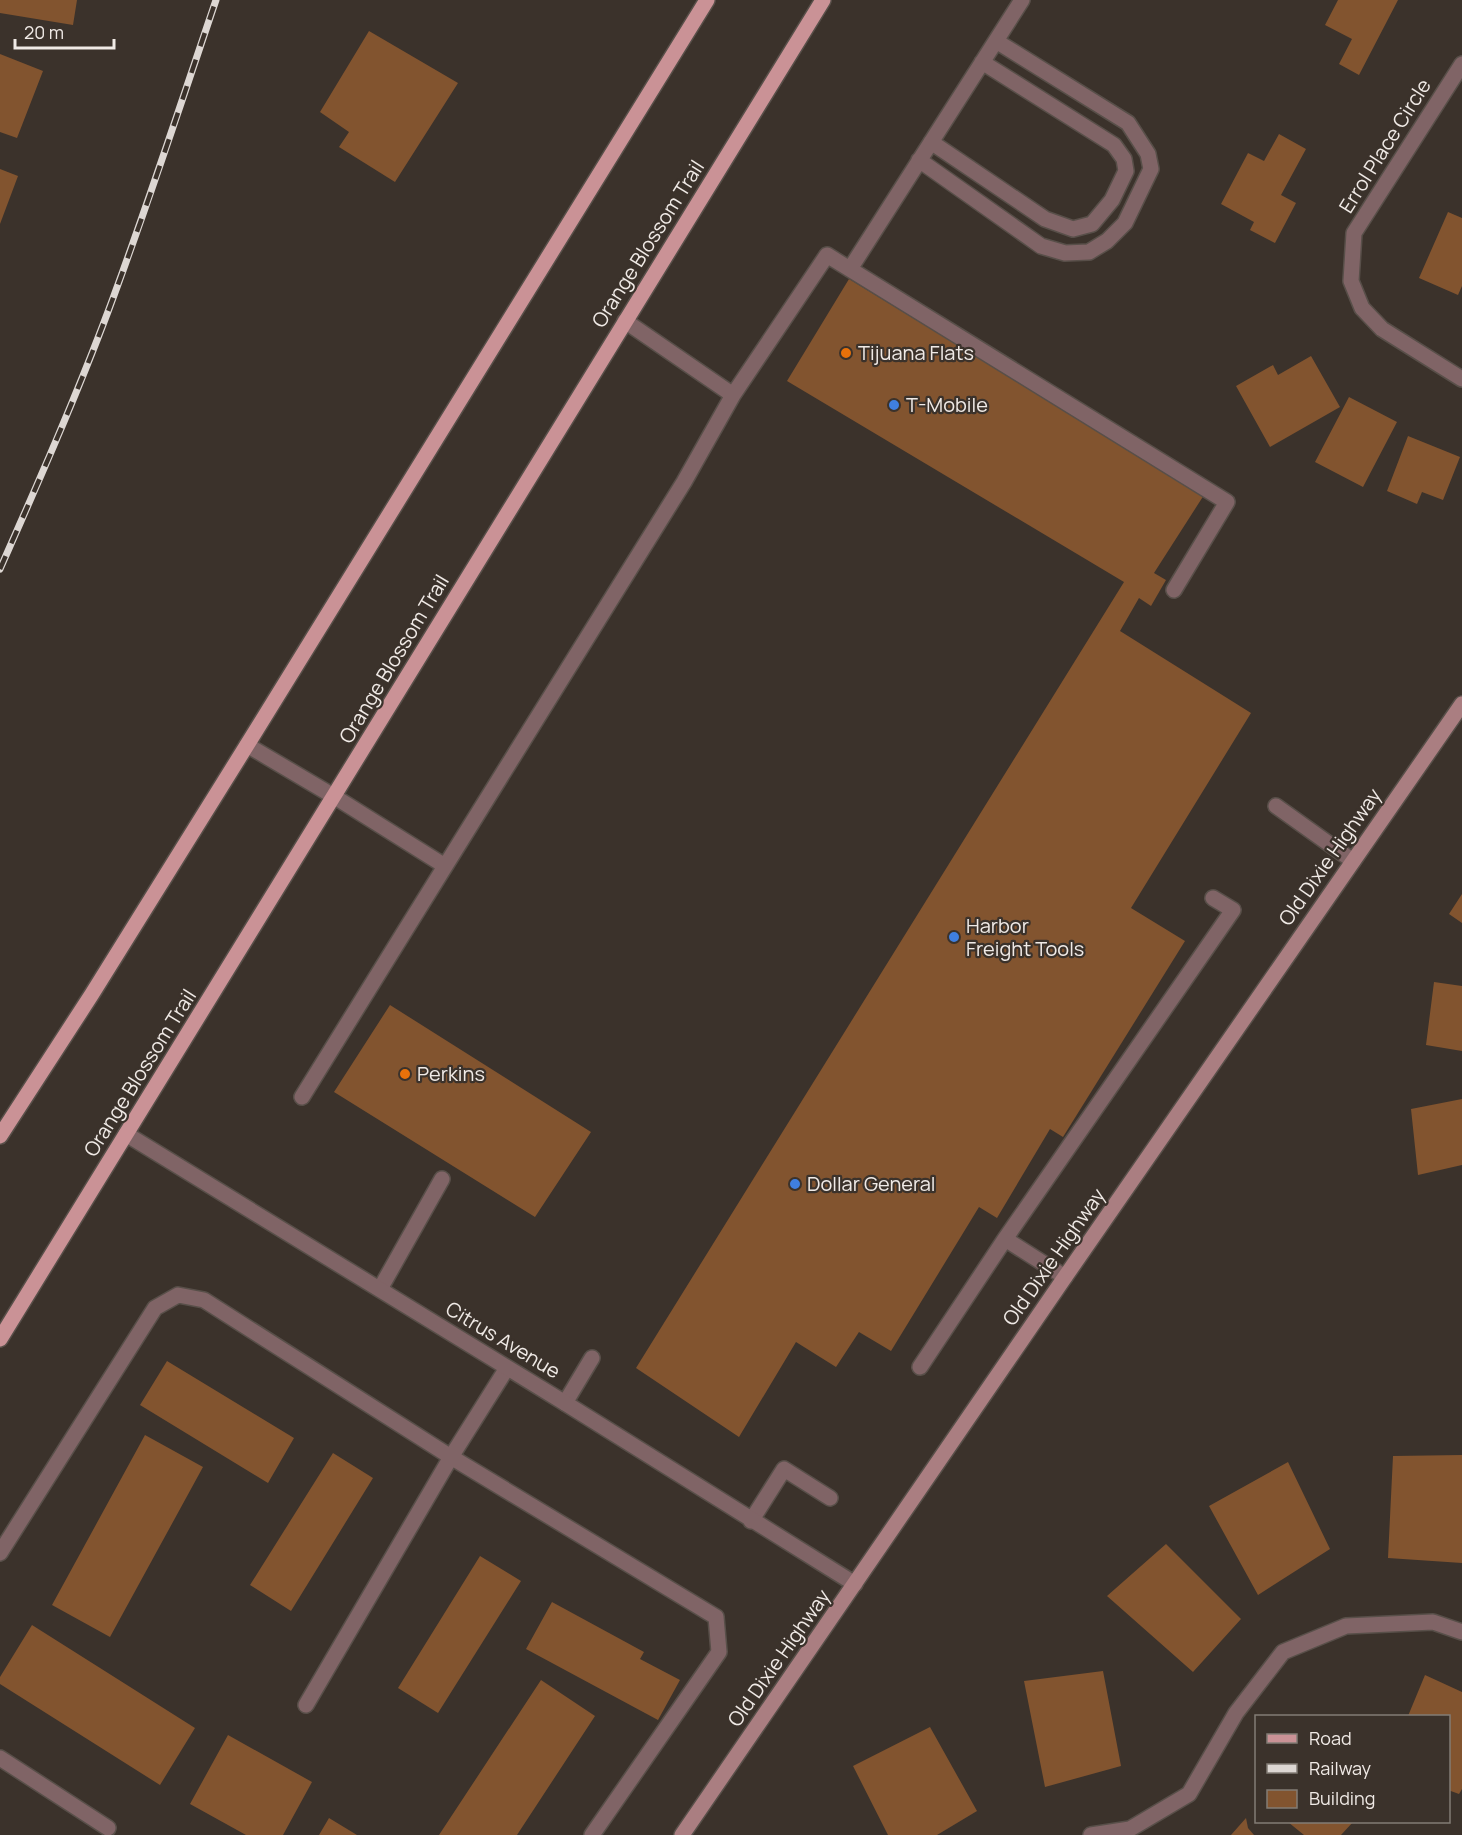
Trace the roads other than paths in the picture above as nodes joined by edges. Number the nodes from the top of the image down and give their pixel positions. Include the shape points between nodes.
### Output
1 (707, 0) edge
2 (823, 0) edge
3 (1022, 0) edge
4 (996, 41) junction
5 (982, 62) junction
6 (1462, 64) edge
7 (931, 142) junction
8 (919, 160) junction
9 (850, 269) junction
10 (626, 321) junction
11 (1462, 379) edge
12 (734, 395) junction
13 (1174, 590) dead end
14 (1462, 704) edge
15 (247, 745) junction
16 (334, 796) junction
17 (1276, 806) dead end
18 (1353, 861) junction
19 (445, 866) junction
20 (1213, 898) dead end
21 (302, 1097) dead end
22 (126, 1134) junction
23 (0, 1136) edge
24 (442, 1179) dead end
25 (1005, 1239) junction
26 (1065, 1277) junction
27 (380, 1289) junction
28 (0, 1339) edge
29 (592, 1358) dead end
30 (920, 1367) dead end
31 (507, 1368) junction
32 (565, 1402) junction
33 (451, 1457) junction
34 (830, 1498) dead end
35 (752, 1521) junction
36 (0, 1553) edge
37 (855, 1584) junction
38 (1462, 1632) edge
39 (306, 1705) dead end
40 (0, 1758) edge
41 (108, 1828) dead end
42 (592, 1835) edge
43 (682, 1835) edge
44 (1091, 1835) edge

1 - 15 main road
2 - 10 main road, Orange Blossom Trail
3 - 4 street
4 - 5 street
4 - 8 street via 1128,123 1148,154 1150,169 1125,223 1089,252 1065,254 1041,246
5 - 7 street
5 - 7 street via 1114,145 1124,159 1126,171 1112,200 1092,224 1073,229 1045,219
6 - 11 street, Errol Place Circle via 1354,233 1351,281 1362,309 1382,329
7 - 8 street
8 - 9 street
9 - 12 street via 826,255
9 - 13 street via 1227,502
10 - 12 street
10 - 16 main road, Orange Blossom Trail
12 - 19 street
14 - 18 street, Old Dixie Highway
15 - 16 street
15 - 23 main road
16 - 19 street
16 - 22 main road, Orange Blossom Trail
17 - 18 street
18 - 26 street, Old Dixie Highway
19 - 21 street
20 - 25 street via 1233,910
22 - 27 street, Citrus Avenue
22 - 28 main road, Orange Blossom Trail
24 - 27 street
25 - 26 street
25 - 30 street
26 - 37 street, Old Dixie Highway
27 - 31 street, Citrus Avenue
29 - 32 street
31 - 32 street, Citrus Avenue
31 - 33 street
32 - 35 street, Citrus Avenue
33 - 36 street via 204,1300 178,1295 155,1308
33 - 39 street
33 - 42 street via 716,1617 719,1652
34 - 35 street via 784,1469
35 - 37 street, Citrus Avenue
37 - 43 street, Old Dixie Highway
38 - 44 street via 1433,1622 1346,1626 1283,1652 1236,1713 1189,1794 1130,1829
40 - 41 street

